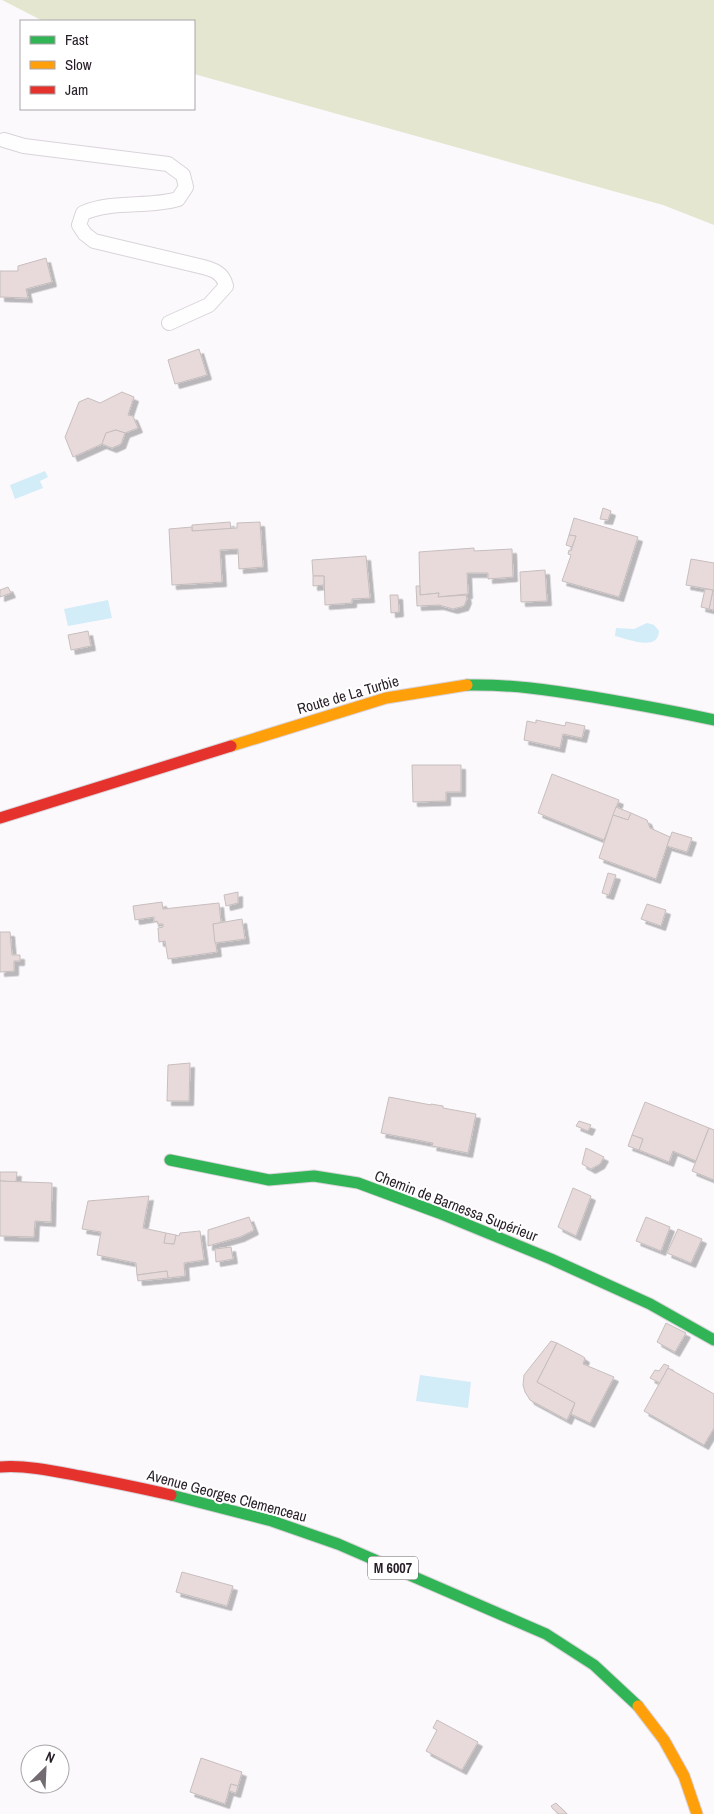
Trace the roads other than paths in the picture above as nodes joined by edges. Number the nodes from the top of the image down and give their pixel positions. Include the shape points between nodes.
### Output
1 (4, 140) dead end
2 (169, 323) dead end
3 (714, 720) edge
4 (0, 818) edge
5 (170, 1160) dead end
6 (714, 1340) edge
7 (0, 1467) edge
8 (697, 1814) edge

1 - 2 lane via 24,146 168,164 183,175 186,187 178,199 167,203 99,207 83,213 79,225 94,241 215,270 224,278 226,286 209,305
3 - 4 main road, Route de La Turbie via 533,687 462,685 386,698
5 - 6 main road, Chemin de Barnessa Supérieur via 269,1180 314,1176 358,1184 551,1259 650,1304
7 - 8 main road, Avenue Georges Clemenceau / M 6007 via 59,1472 142,1488 272,1521 338,1544 546,1634 594,1665 638,1705 664,1740 684,1776

